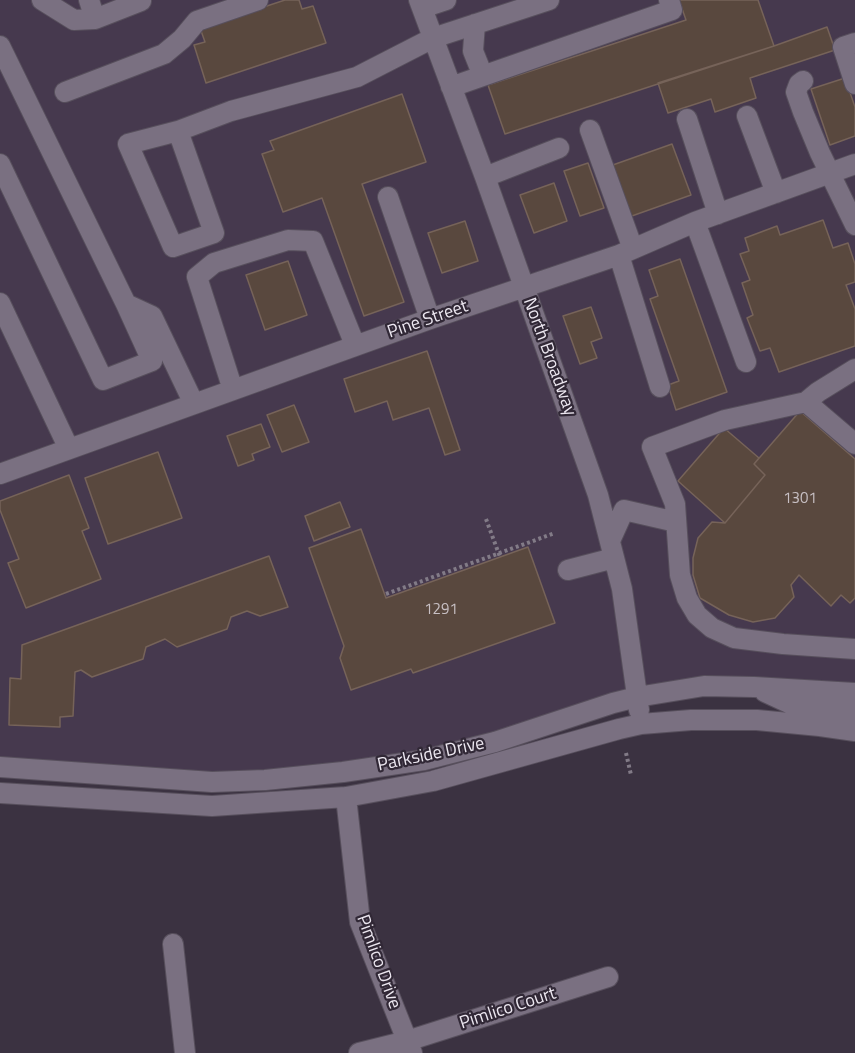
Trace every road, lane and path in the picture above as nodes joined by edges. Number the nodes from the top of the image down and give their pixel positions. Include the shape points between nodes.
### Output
1 (42, 0) edge
2 (89, 0) edge
3 (141, 0) edge
4 (258, 0) edge
5 (446, 0) edge
6 (549, 0) edge
7 (669, 0) edge
8 (421, 4) edge
9 (95, 19) junction
10 (474, 24) junction
11 (433, 38) junction
12 (855, 43) edge
13 (0, 46) edge
14 (483, 76) junction
15 (803, 81) dead end
16 (855, 84) edge
17 (452, 87) junction
18 (65, 92) dead end
19 (747, 116) dead end
20 (687, 119) dead end
21 (590, 130) dead end
22 (178, 131) junction
23 (559, 148) dead end
24 (0, 164) edge
25 (855, 164) edge
26 (830, 173) junction
27 (485, 177) junction
28 (776, 193) junction
29 (388, 197) dead end
30 (718, 214) junction
31 (695, 222) junction
32 (855, 225) edge
33 (626, 252) junction
34 (523, 287) junction
35 (0, 303) edge
36 (126, 304) junction
37 (430, 319) junction
38 (355, 345) junction
39 (746, 362) dead end
40 (855, 369) edge
41 (660, 387) dead end
42 (233, 390) junction
43 (806, 402) junction
44 (194, 404) junction
45 (855, 444) edge
46 (69, 449) junction
47 (0, 474) edge
48 (486, 519) dead end
49 (676, 522) junction
50 (555, 533) dead end
51 (612, 550) junction
52 (500, 557) dead end
53 (568, 570) dead end
54 (387, 594) dead end
55 (855, 649) edge
56 (754, 687) junction
57 (855, 693) edge
58 (637, 697) junction
59 (855, 712) edge
60 (641, 724) junction
61 (855, 731) edge
62 (626, 753) dead end
63 (0, 767) edge
64 (631, 776) dead end
65 (0, 793) edge
66 (345, 797) junction
67 (173, 944) dead end
68 (608, 977) dead end
69 (409, 1047) edge
70 (185, 1053) edge
71 (359, 1053) edge

1 - 9 street via 74,20
2 - 9 street
3 - 9 street
4 - 18 street via 197,21 164,54
5 - 8 street
6 - 10 street
7 - 14 street via 672,10
8 - 11 street, North Broadway
10 - 11 street
10 - 14 street via 473,51
11 - 17 street, North Broadway
11 - 22 street via 357,77 231,111
12 - 16 street via 843,47
13 - 36 street
14 - 17 street
15 - 26 street via 796,92
17 - 27 street, North Broadway
19 - 28 street
20 - 30 street
21 - 33 street
22 - 22 street via 214,233 173,247 128,144
23 - 27 street
24 - 36 street via 103,380 152,361
25 - 26 street, Pine Street
26 - 28 street, Pine Street
26 - 32 street
27 - 34 street, North Broadway
28 - 30 street, Pine Street
29 - 37 street
30 - 31 street, Pine Street
31 - 33 street, Pine Street
31 - 39 street
33 - 34 street, Pine Street
33 - 41 street
34 - 37 street, Pine Street
34 - 51 street, North Broadway via 598,495
35 - 46 street
36 - 44 street via 152,316
37 - 38 street, Pine Street
38 - 42 street, Pine Street
38 - 42 street via 313,242 288,240 214,263 197,277
40 - 43 street
42 - 44 street, Pine Street
43 - 45 street
43 - 49 street via 724,420 652,447 675,504
44 - 46 street, Pine Street
46 - 47 street, Pine Street
48 - 52 path, bridge
49 - 51 street via 624,510
49 - 55 street via 680,575 687,598 697,615 712,628 734,638
50 - 54 path
51 - 53 street
51 - 58 street, North Broadway via 622,589
56 - 57 street, Parkside Drive
56 - 58 street, Parkside Drive via 705,687
56 - 59 street via 793,705
58 - 60 street, North Broadway
58 - 63 street, Parkside Drive via 434,758 343,772 212,782
60 - 61 street, Parkside Drive via 757,720
60 - 66 street, Parkside Drive via 433,781
62 - 64 path
65 - 66 street, Parkside Drive via 212,806
66 - 69 street, Pimlico Drive via 360,921
67 - 70 street
68 - 69 street, Pimlico Court
69 - 71 street, Pimlico Court

